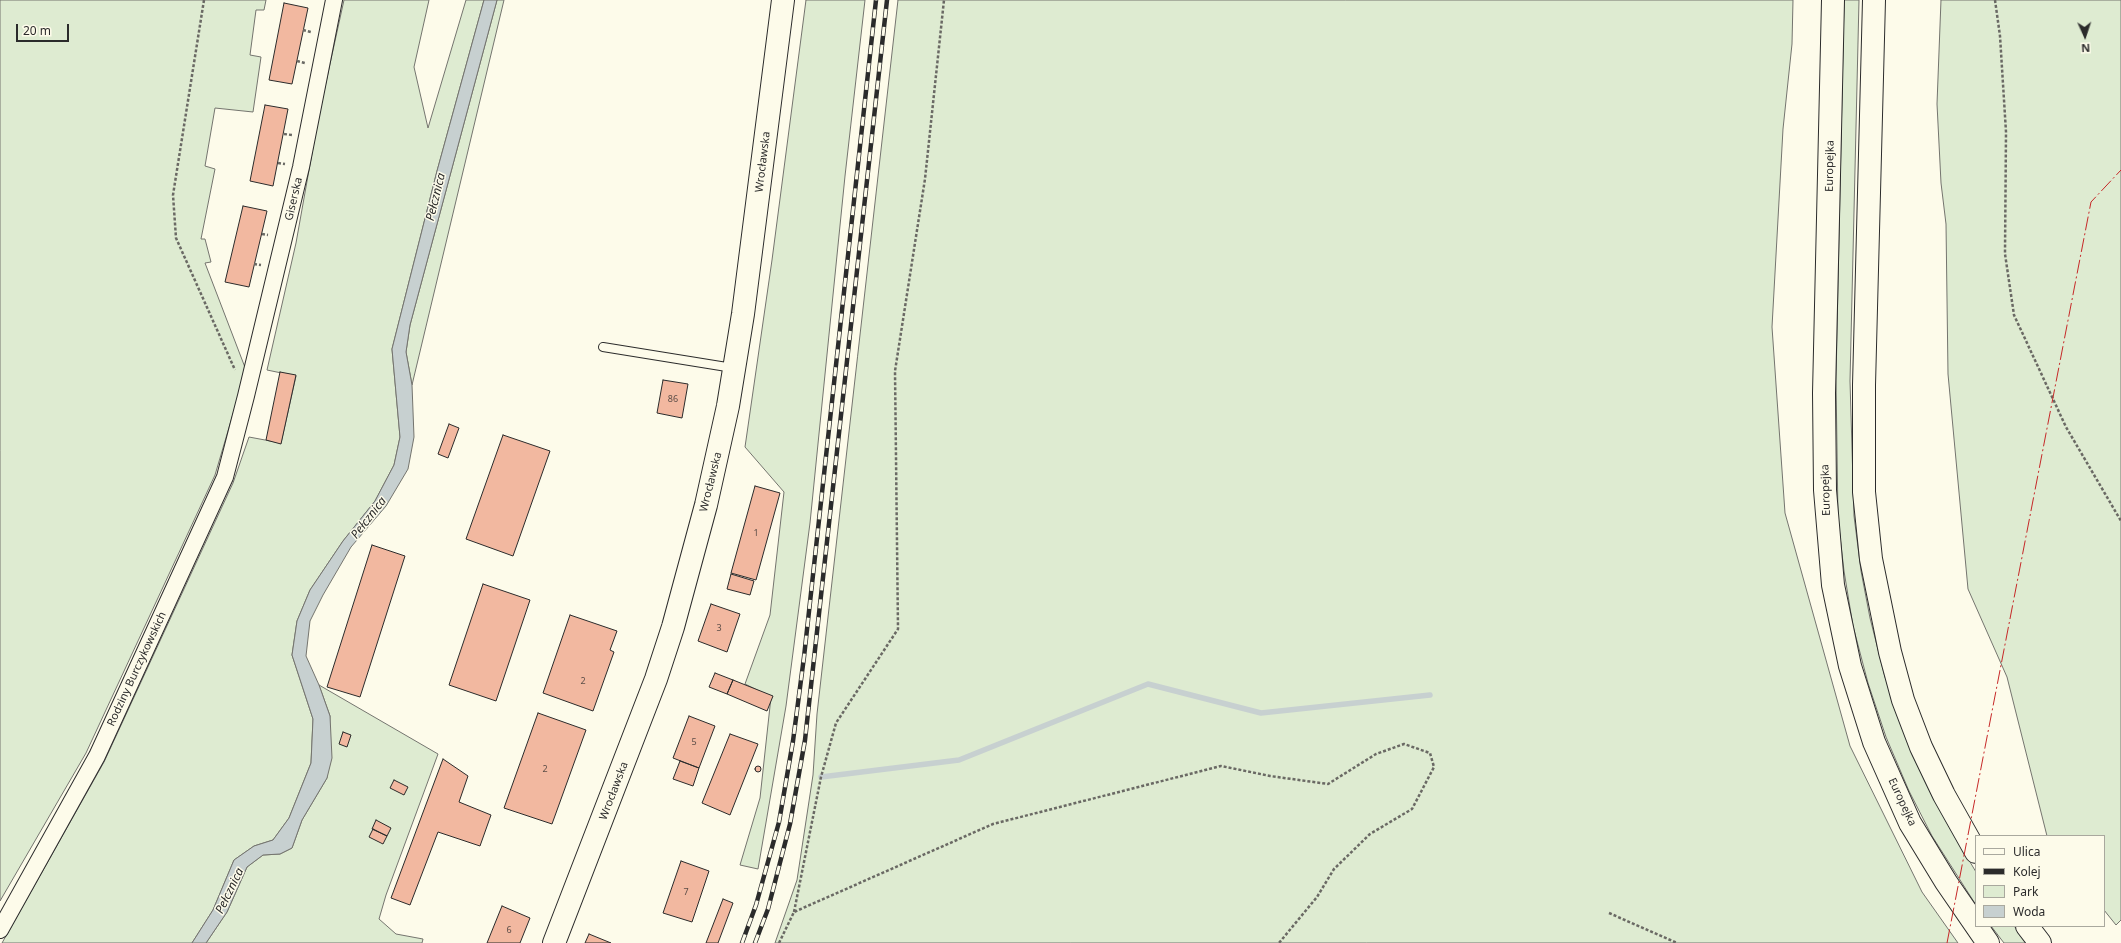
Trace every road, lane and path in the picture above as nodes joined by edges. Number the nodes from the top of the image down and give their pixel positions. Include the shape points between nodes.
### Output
1 (204, 0) edge
2 (334, 0) edge
3 (783, 0) edge
4 (944, 0) edge
5 (1833, 0) edge
6 (1874, 0) edge
7 (1995, 0) edge
8 (603, 347) dead end
9 (734, 368) junction
10 (246, 396) junction
11 (2121, 521) edge
12 (1975, 850) edge
13 (794, 912) junction
14 (1609, 913) dead end
15 (1975, 924) edge
16 (1977, 927) edge
17 (2028, 927) edge
18 (0, 930) edge
19 (554, 943) edge
20 (779, 943) edge
21 (1279, 943) edge
22 (1677, 943) edge
23 (1988, 943) edge
24 (2040, 943) edge

1 - 10 path via 173,195 176,238
2 - 10 street, Giserska via 308,138
3 - 9 main road, Wrocławska via 751,260
4 - 13 path via 925,180 895,371 898,629 836,723 820,777
5 - 15 main road, Europejka via 1824,393 1825,490 1833,585 1850,666 1874,742 1910,823
6 - 12 main road via 1864,385 1864,492 1871,559 1890,652 1903,700 1921,747 1944,795
7 - 11 path via 2006,132 2005,254 2014,315 2066,427
8 - 9 lane
9 - 19 main road, Wrocławska via 717,455 673,627 637,732
10 - 18 street, Rodziny Burczykowskich via 225,477 96,756
13 - 20 path
13 - 21 path via 993,824 1221,766 1328,784 1376,754 1404,744 1430,753 1434,767 1412,809 1370,834 1334,869 1317,896
14 - 22 path
16 - 23 main road, Europejka
17 - 24 main road

